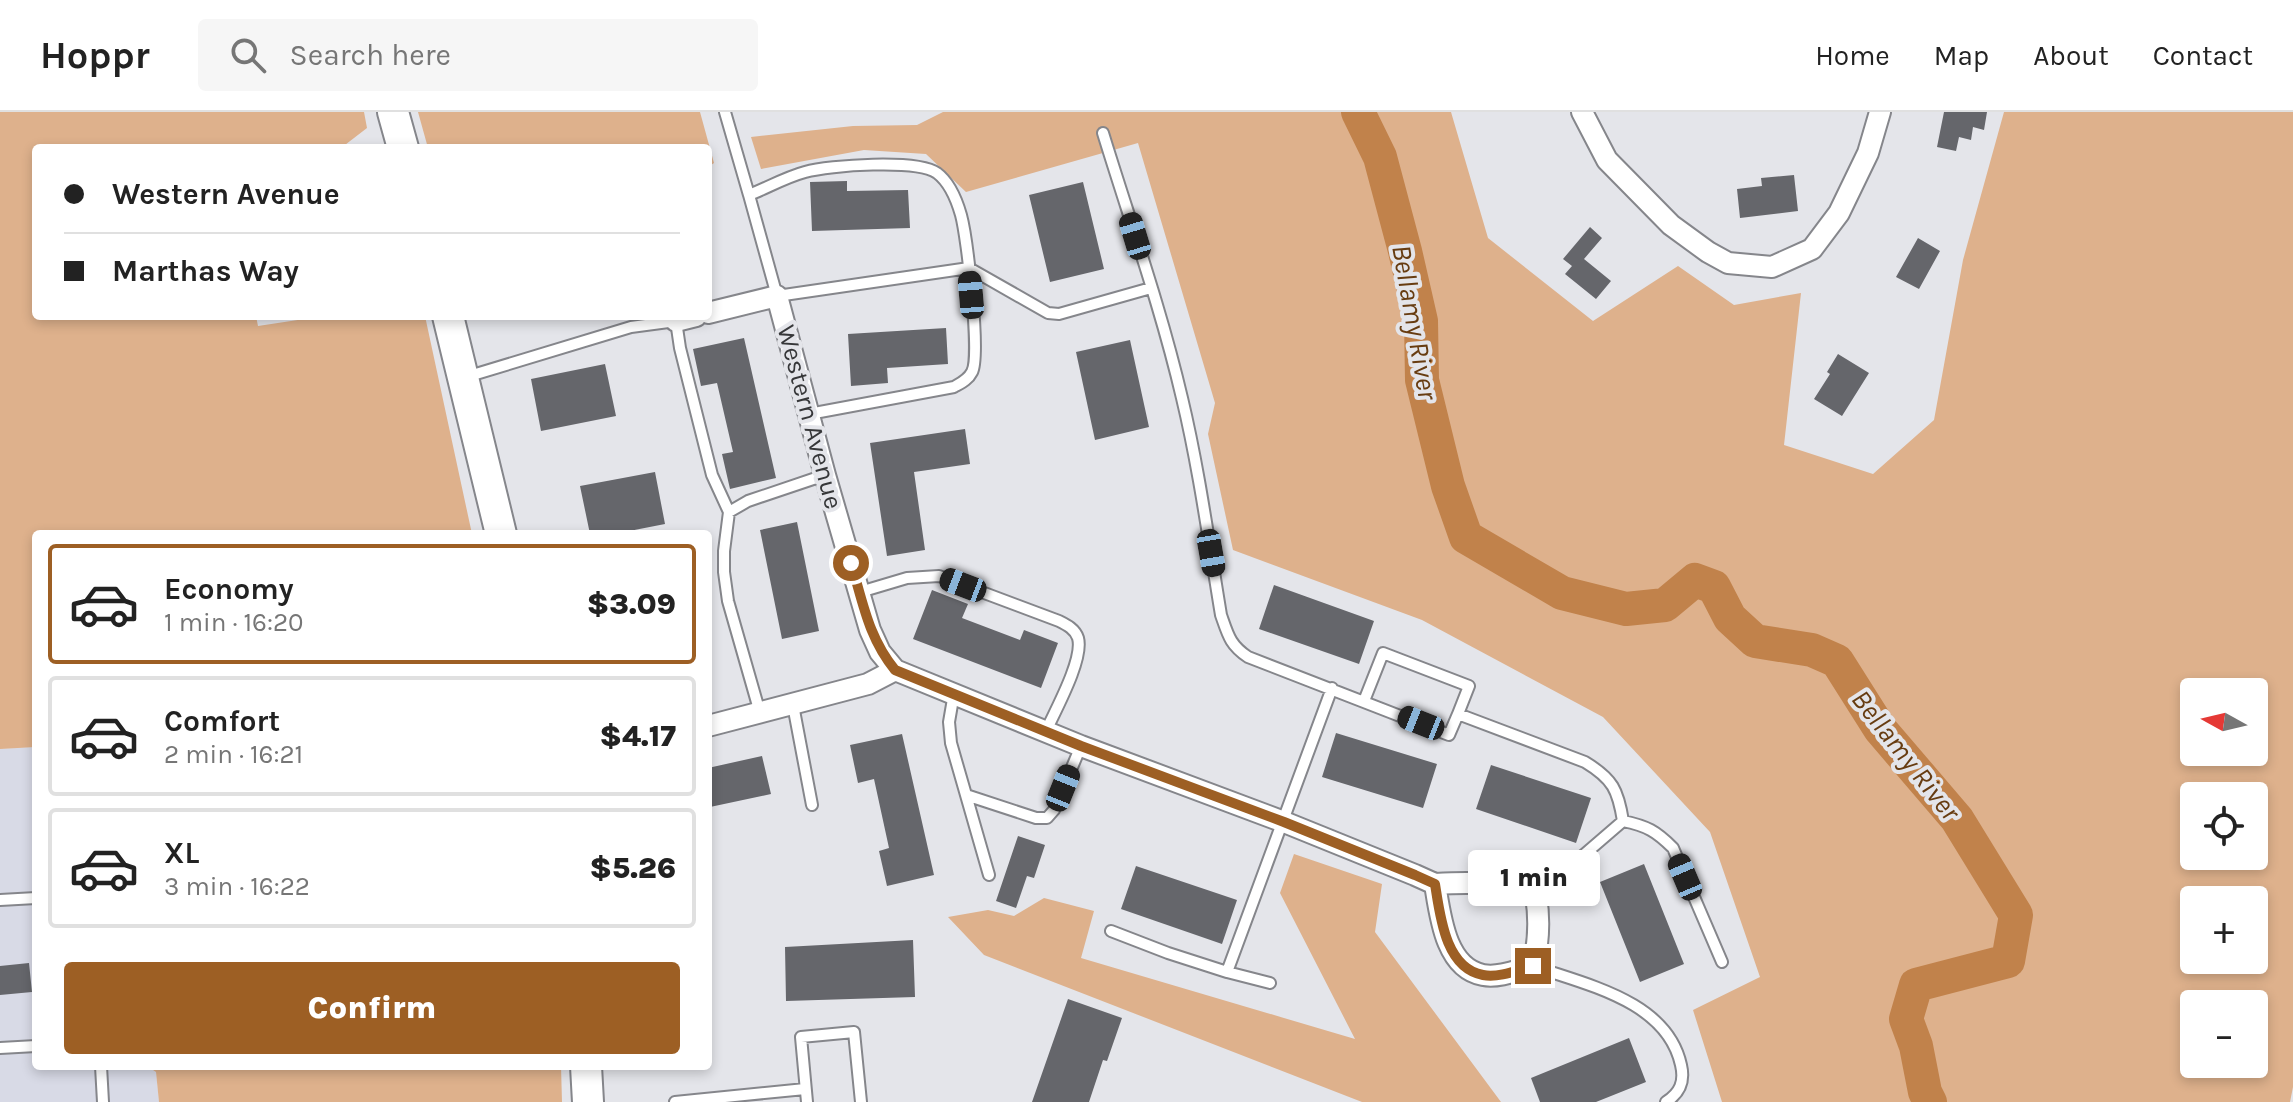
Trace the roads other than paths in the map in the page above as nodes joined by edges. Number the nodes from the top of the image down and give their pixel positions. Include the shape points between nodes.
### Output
1 (393, 112) edge
2 (725, 112) edge
3 (1582, 112) edge
4 (1880, 112) edge
5 (1103, 133) dead end
6 (402, 144) edge
7 (749, 195) junction
8 (969, 268) junction
9 (1151, 288) junction
10 (777, 296) junction
11 (712, 312) edge
12 (449, 320) edge
13 (674, 320) edge
14 (686, 320) edge
15 (465, 378) junction
16 (809, 414) junction
17 (825, 475) junction
18 (729, 512) junction
19 (500, 530) edge
20 (860, 592) junction
21 (895, 670) junction
22 (1332, 688) junction
23 (954, 693) junction
24 (1364, 701) junction
25 (793, 705) junction
26 (760, 713) junction
27 (1458, 714) junction
28 (712, 725) edge
29 (1046, 731) junction
30 (1081, 746) junction
31 (966, 795) junction
32 (812, 805) dead end
33 (1623, 821) junction
34 (1284, 822) junction
35 (989, 875) dead end
36 (1435, 884) junction
37 (1536, 896) junction
38 (32, 898) edge
39 (0, 900) edge
40 (1111, 931) dead end
41 (1722, 962) dead end
42 (1533, 966) junction
43 (1227, 972) junction
44 (1270, 983) dead end
45 (32, 1046) edge
46 (0, 1048) edge
47 (101, 1070) edge
48 (586, 1070) edge
49 (805, 1089) junction
50 (103, 1102) edge
51 (588, 1102) edge
52 (675, 1102) edge
53 (807, 1102) edge
54 (861, 1102) edge
55 (1666, 1102) edge

1 - 6 main road
2 - 7 lane
3 - 4 street via 1607,160 1671,225 1728,263 1772,267 1812,249 1839,213 1868,153
5 - 9 lane
7 - 8 lane via 826,168 916,165 937,173 952,191 966,234
7 - 10 lane
8 - 9 lane via 1048,313
8 - 10 lane
8 - 16 lane via 976,362 965,381
9 - 22 lane via 1182,396 1227,635 1248,657
10 - 11 street
10 - 16 street, Western Avenue
12 - 15 main road
13 - 15 lane via 631,327
14 - 18 lane via 680,348 712,475
15 - 19 main road
16 - 17 street, Western Avenue
17 - 18 lane
17 - 20 street, Western Avenue
18 - 26 lane via 724,551 728,601
20 - 21 street, Western Avenue via 870,630
20 - 29 lane via 907,578 939,576 1071,627 1079,648 1076,662
21 - 23 street
21 - 25 street via 868,684
22 - 24 lane
22 - 34 lane
23 - 29 street
23 - 31 lane via 951,743
24 - 27 lane via 1449,735
24 - 27 lane via 1383,653 1469,686
25 - 26 street
25 - 32 lane
26 - 28 street
27 - 33 lane via 1602,772 1619,798
29 - 30 street
30 - 31 lane via 1047,818
30 - 34 street
31 - 35 lane
33 - 37 lane
33 - 41 lane via 1643,825 1673,848
34 - 36 street
34 - 43 lane
36 - 37 street via 1504,886
36 - 42 street via 1448,942 1469,970 1495,975
37 - 42 street via 1540,918
38 - 39 lane
40 - 43 lane
42 - 55 lane via 1622,999 1664,1028 1676,1047 1683,1080 1679,1093
43 - 44 lane
45 - 46 lane
47 - 50 lane
48 - 51 main road
49 - 52 lane
49 - 53 lane
49 - 54 lane via 801,1037 854,1032

